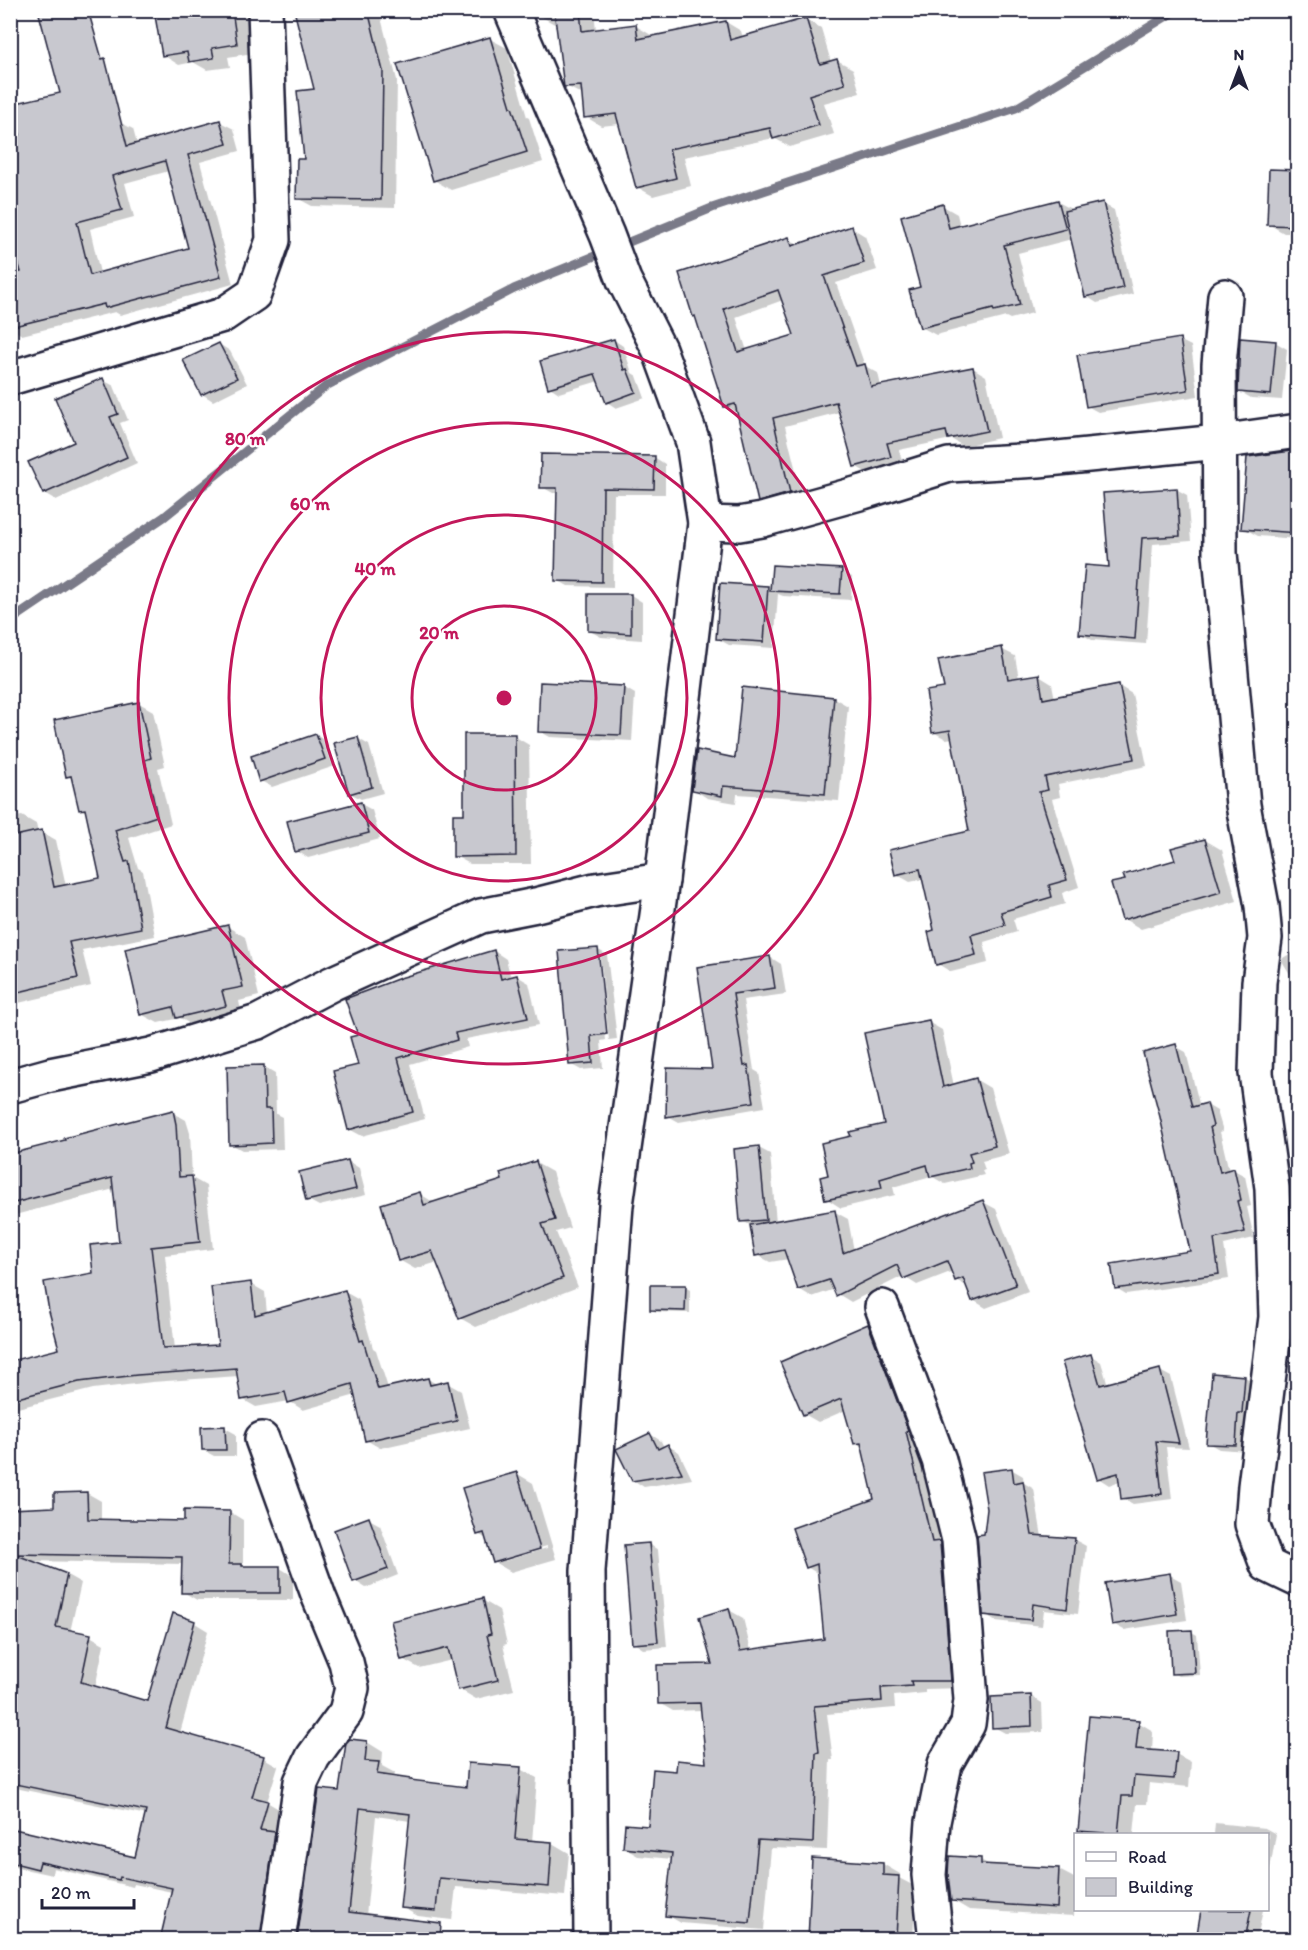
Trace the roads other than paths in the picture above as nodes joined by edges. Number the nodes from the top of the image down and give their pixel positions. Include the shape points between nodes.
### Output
1 (265, 10) edge
2 (511, 10) edge
3 (1225, 296) dead end
4 (10, 378) edge
5 (1298, 431) edge
6 (1219, 442) junction
7 (705, 523) junction
8 (662, 880) junction
9 (10, 1086) edge
10 (882, 1307) dead end
11 (1287, 1315) edge
12 (262, 1439) dead end
13 (1298, 1580) edge
14 (278, 1940) edge
15 (591, 1940) edge
16 (936, 1940) edge

1 - 4 street via 273,240 254,294 223,315
2 - 7 street via 624,280 659,349 693,442
3 - 6 street via 1219,365
5 - 6 street
6 - 7 street via 949,465 762,520
6 - 11 street via 1220,553 1241,782 1265,938 1259,982 1256,1073
7 - 8 street
8 - 9 street via 595,890 481,916 333,983 258,1022 151,1054
8 - 15 street via 616,1205 589,1560
10 - 16 street via 939,1460 960,1551 971,1700 968,1724 945,1764 933,1822 929,1875
11 - 13 street via 1255,1486 1252,1524 1267,1565
12 - 14 street via 346,1662 352,1688 346,1712 313,1757 301,1782

